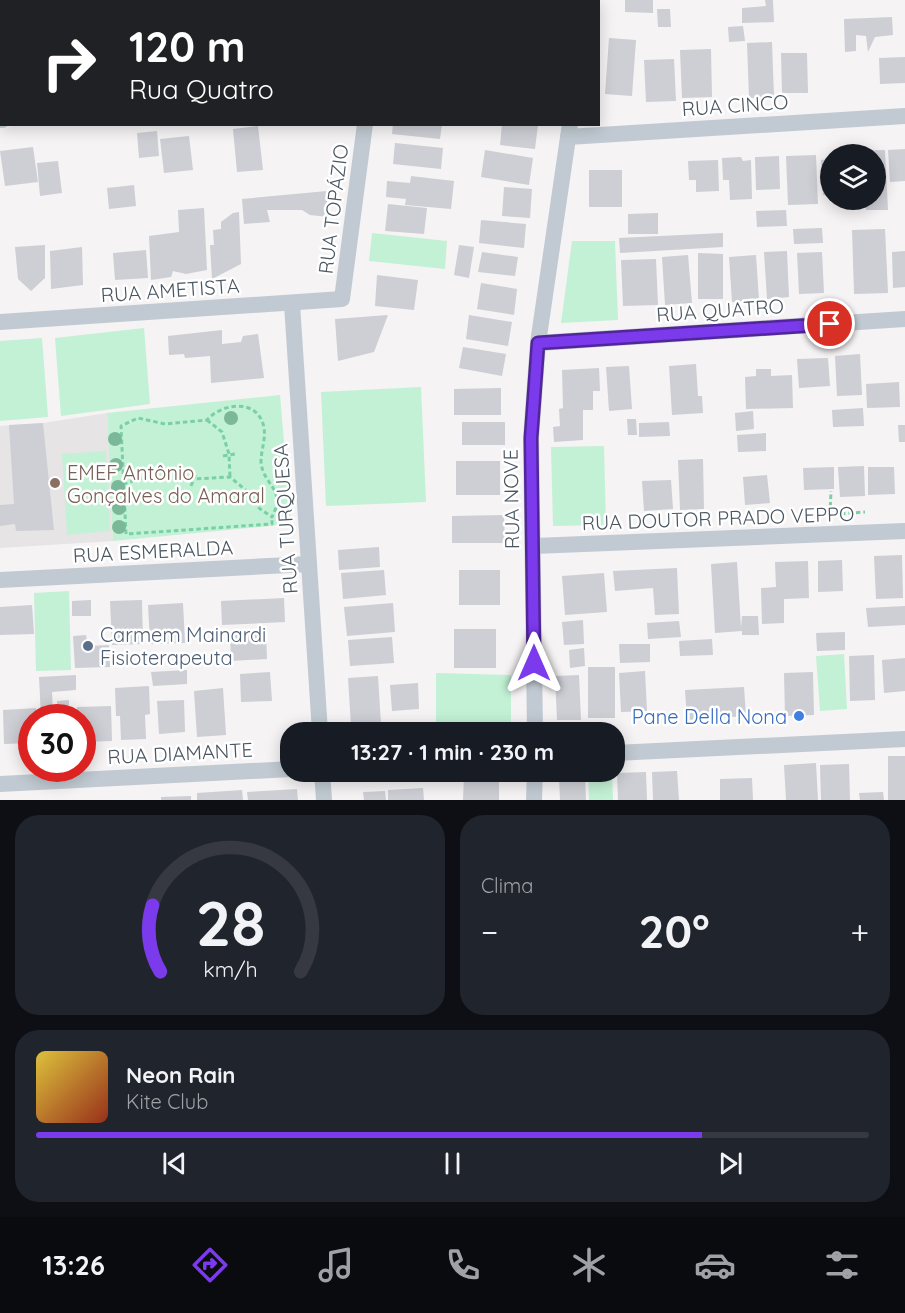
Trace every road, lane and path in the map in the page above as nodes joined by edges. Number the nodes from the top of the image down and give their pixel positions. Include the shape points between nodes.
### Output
1 (905, 116) edge
2 (365, 126) edge
3 (569, 131) edge
4 (342, 299) joint
5 (292, 304) junction
6 (905, 319) edge
7 (0, 322) edge
8 (538, 343) junction
9 (207, 420) junction
10 (229, 454) junction
11 (235, 454) dead end
12 (223, 456) dead end
13 (196, 473) dead end
14 (230, 477) junction
15 (194, 480) junction
16 (123, 484) junction
17 (191, 486) dead end
18 (831, 491) dead end
19 (865, 512) dead end
20 (831, 514) junction
21 (808, 516) dead end
22 (272, 517) junction
23 (905, 531) edge
24 (534, 546) junction
25 (309, 564) junction
26 (0, 579) edge
27 (319, 722) edge
28 (535, 722) edge
29 (905, 739) edge
30 (625, 753) edge
31 (280, 770) edge
32 (323, 782) edge
33 (534, 782) edge
34 (0, 784) edge
35 (324, 800) edge
36 (534, 800) edge

1 - 3 street, RUA CINCO
2 - 4 street, RUA TOPÁZIO
3 - 8 street, RUA NOVE
4 - 5 street, RUA AMETISTA
5 - 7 street, RUA AMETISTA
5 - 25 street, RUA TURQUESA
6 - 8 street, RUA QUATRO
8 - 24 street, RUA NOVE via 531,438
9 - 10 path via 222,432
9 - 16 path via 165,424 138,418 121,426
9 - 22 path via 215,411 233,406 247,407 261,419 265,440 261,462 278,505
10 - 11 path
10 - 12 path
10 - 14 path
13 - 15 path
14 - 15 path
14 - 22 path
15 - 16 path via 147,477
15 - 17 path
16 - 22 path via 126,534 272,524
18 - 20 path
19 - 20 path
20 - 21 path
23 - 24 street, RUA DOUTOR PRADO VEPPO
24 - 28 street, RUA NOVE
25 - 26 street, RUA ESMERALDA
25 - 27 street, RUA TURQUESA
29 - 30 street
31 - 34 street, RUA DIAMANTE
32 - 35 street
33 - 36 street

